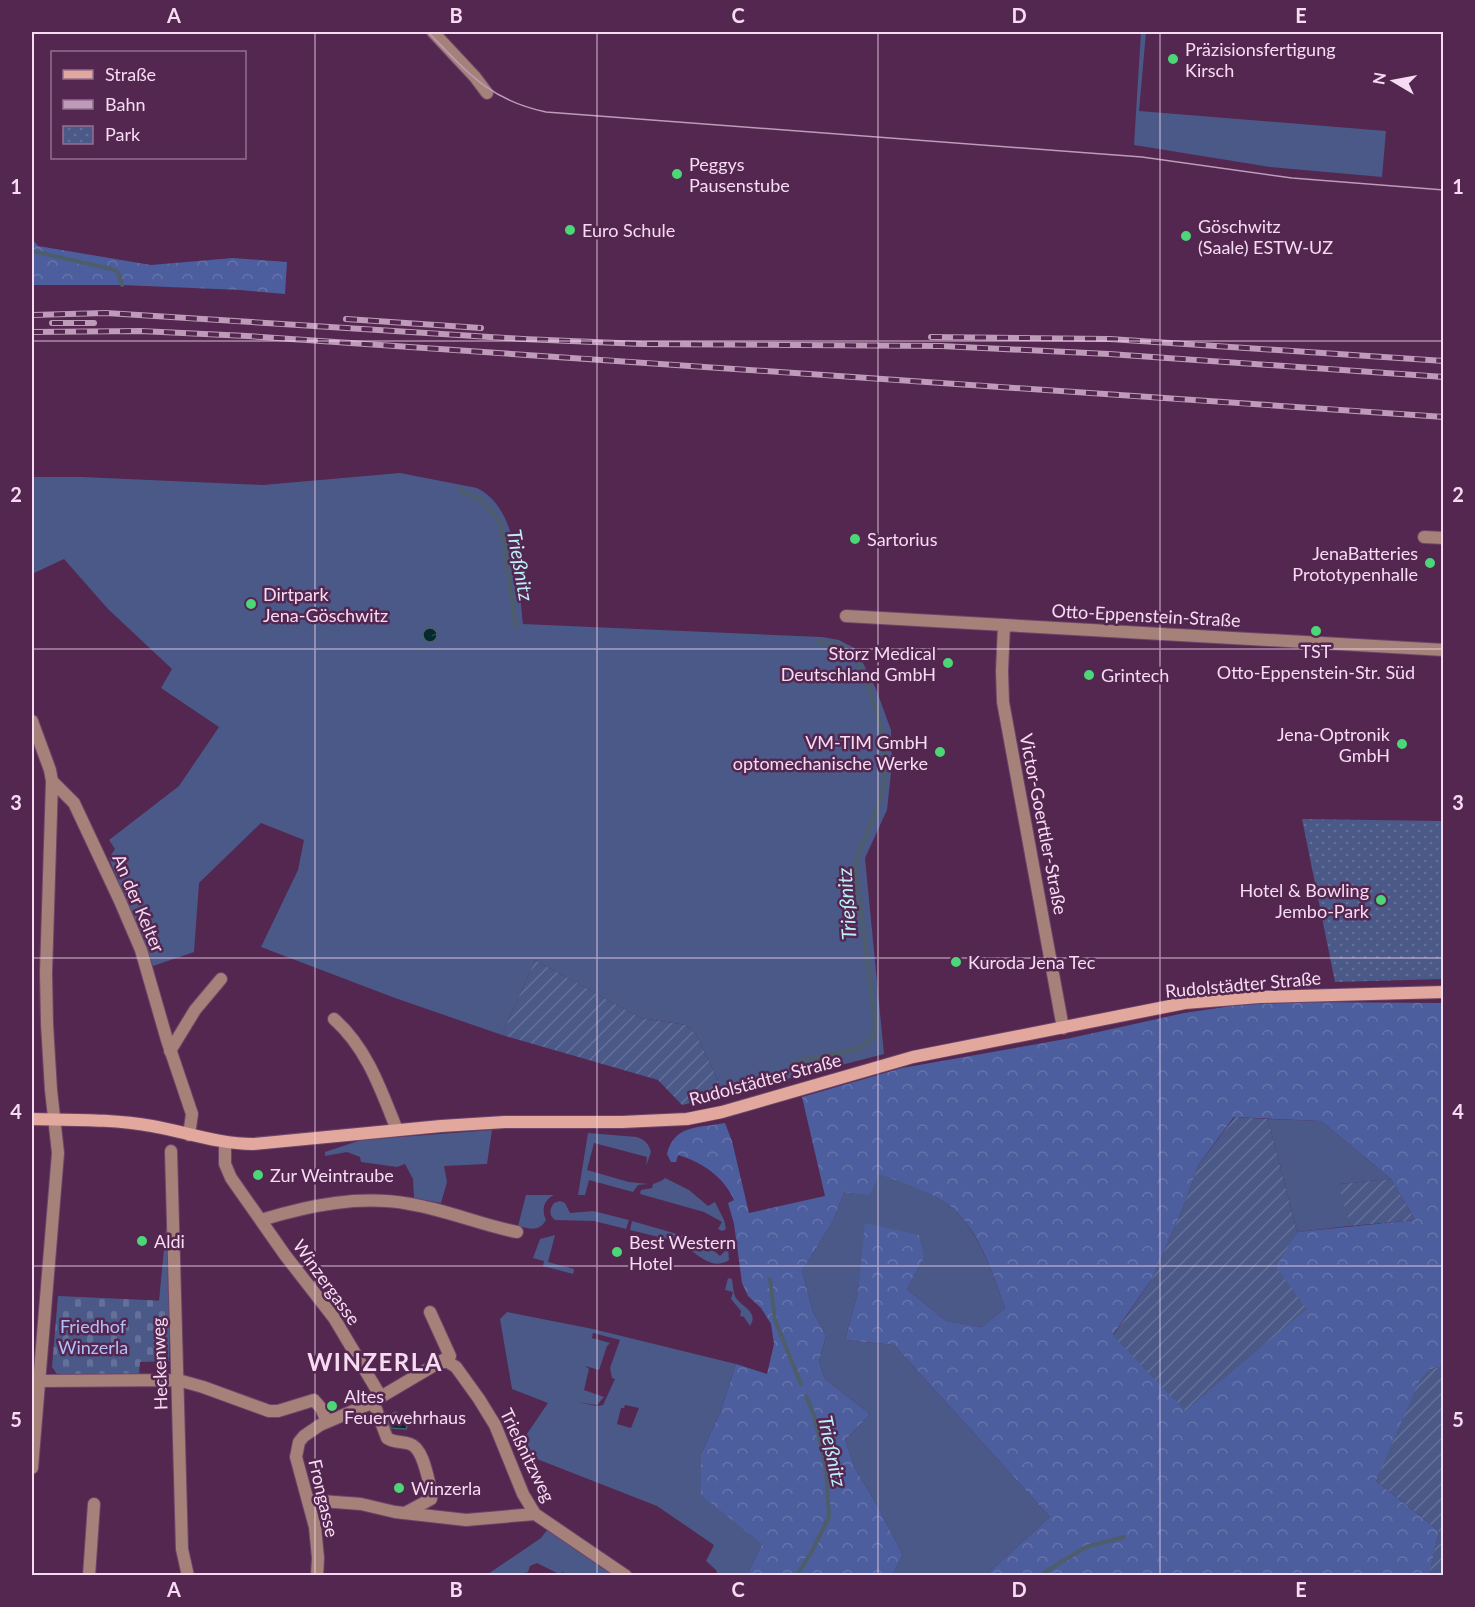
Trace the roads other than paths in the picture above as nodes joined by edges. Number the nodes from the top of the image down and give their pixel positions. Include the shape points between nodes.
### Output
1 (433, 32) edge
2 (487, 93) dead end
3 (1424, 537) dead end
4 (1443, 538) edge
5 (846, 616) dead end
6 (1004, 625) junction
7 (1443, 650) edge
8 (32, 721) edge
9 (52, 781) junction
10 (221, 979) dead end
11 (1443, 992) edge
12 (334, 1019) dead end
13 (1063, 1028) junction
14 (170, 1051) junction
15 (32, 1119) edge
16 (55, 1120) junction
17 (397, 1130) junction
18 (189, 1135) junction
19 (225, 1142) junction
20 (171, 1151) dead end
21 (261, 1220) junction
22 (517, 1232) dead end
23 (430, 1312) dead end
24 (439, 1362) junction
25 (178, 1380) junction
26 (36, 1388) edge
27 (377, 1399) junction
28 (327, 1422) junction
29 (32, 1468) edge
30 (308, 1500) junction
31 (94, 1504) dead end
32 (404, 1514) junction
33 (535, 1514) junction
34 (89, 1575) edge
35 (188, 1575) edge
36 (317, 1575) edge
37 (626, 1575) edge

1 - 2 street
3 - 4 street
5 - 6 street, Otto-Eppenstein-Straße
6 - 7 street, Otto-Eppenstein-Straße
6 - 13 street, Victor-Goerttler-Straße via 1003,702
8 - 9 street
9 - 14 street, An der Kelter via 74,803 120,900 141,950
9 - 16 street via 46,974
10 - 14 street via 195,1010
11 - 13 street, Rudolstädter Straße via 1185,1003
12 - 17 street via 362,1051
13 - 17 street, Rudolstädter Straße via 914,1058 687,1119 505,1122
14 - 18 street, An der Kelter via 192,1114
15 - 16 street, Rudolstädter Straße
16 - 18 street, Rudolstädter Straße via 125,1123
16 - 26 street via 58,1153
17 - 19 street, Rudolstädter Straße via 253,1144
18 - 19 street, Rudolstädter Straße
19 - 21 street, Winzergasse via 225,1164
20 - 25 street, Heckenweg
21 - 22 street, Winzergasse via 316,1206 382,1200 423,1206
21 - 27 street, Winzergasse via 334,1318
23 - 24 street via 450,1356
24 - 27 street
24 - 33 street, Trießnitzweg via 456,1367 479,1399 504,1443
25 - 26 street
25 - 28 street via 269,1411 314,1401
25 - 35 street, Heckenweg via 182,1549
26 - 29 street
27 - 28 street, Frongasse
27 - 32 street, Winzergasse via 387,1437 419,1450 432,1494 430,1500
28 - 30 street, Frongasse via 303,1437 297,1446
30 - 32 street via 367,1505
30 - 36 street, Frongasse via 316,1534
31 - 34 street
32 - 33 street via 466,1520
33 - 37 street, Trießnitzweg

